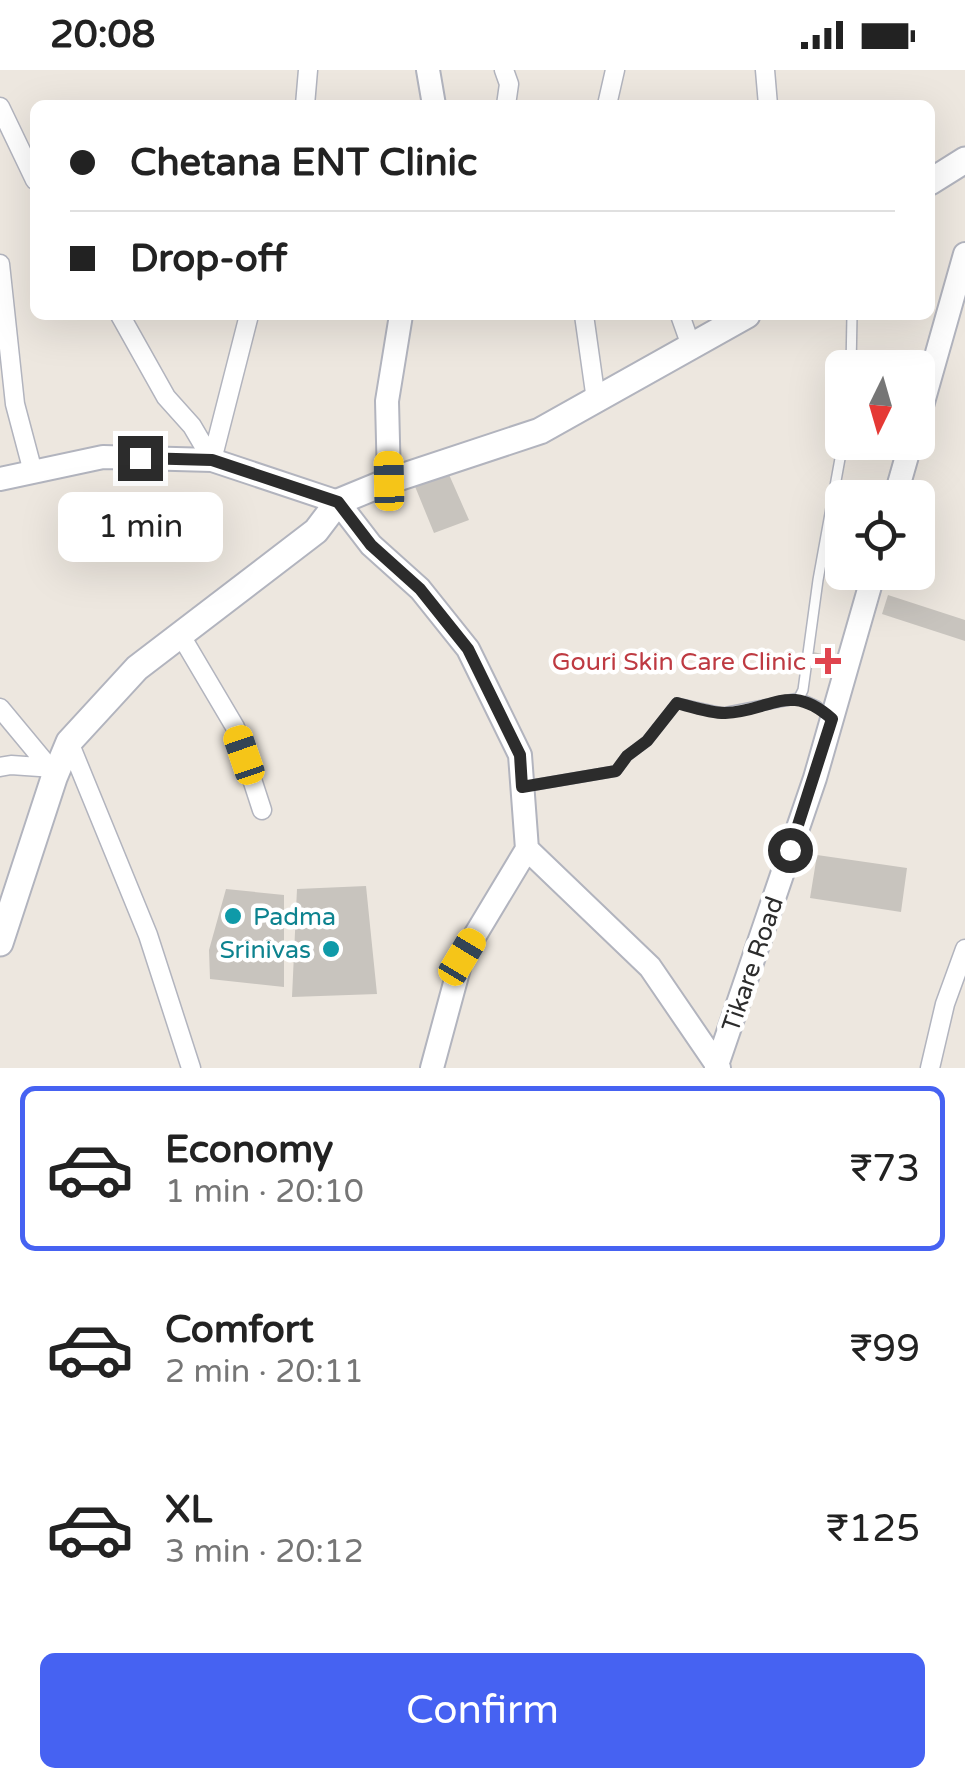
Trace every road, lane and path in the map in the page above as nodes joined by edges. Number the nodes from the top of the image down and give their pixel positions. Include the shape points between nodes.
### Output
1 (308, 70) edge
2 (428, 70) edge
3 (504, 70) edge
4 (615, 70) edge
5 (765, 70) edge
6 (305, 100) edge
7 (433, 100) edge
8 (507, 100) edge
9 (608, 100) edge
10 (768, 100) edge
11 (0, 107) edge
12 (965, 160) edge
13 (30, 170) edge
14 (935, 179) edge
15 (965, 254) edge
16 (0, 264) edge
17 (957, 314) edge
18 (123, 320) edge
19 (248, 320) edge
20 (400, 320) edge
21 (585, 320) edge
22 (682, 320) edge
23 (737, 320) edge
24 (852, 320) edge
25 (691, 346) junction
26 (851, 350) edge
27 (935, 374) edge
28 (596, 400) junction
29 (212, 460) junction
30 (840, 460) edge
31 (33, 472) junction
32 (0, 480) edge
33 (389, 481) junction
34 (338, 502) junction
35 (869, 590) edge
36 (180, 634) junction
37 (799, 698) junction
38 (0, 708) edge
39 (832, 719) junction
40 (69, 742) junction
41 (0, 767) edge
42 (53, 768) junction
43 (522, 787) junction
44 (262, 810) dead end
45 (526, 849) junction
46 (0, 943) edge
47 (965, 949) edge
48 (717, 1067) edge
49 (191, 1068) edge
50 (432, 1068) edge
51 (930, 1068) edge

1 - 6 street
2 - 7 street
3 - 8 street
4 - 9 street
5 - 10 street
11 - 13 street
12 - 14 main road
15 - 17 street
16 - 31 street via 16,404
17 - 27 street
18 - 29 street
19 - 29 street
20 - 33 street via 387,401
21 - 28 street
22 - 25 street
23 - 25 main road
24 - 26 lane
25 - 28 main road
28 - 33 main road via 540,431
29 - 31 street via 103,456
29 - 34 street
30 - 37 lane
31 - 32 street
33 - 34 main road
34 - 36 main road via 316,531
34 - 43 street via 468,649 520,755
35 - 39 street, Tikare Road
36 - 40 main road via 136,668
36 - 44 street via 235,727
37 - 39 lane
37 - 43 lane via 723,713 677,703 616,771
38 - 42 street
39 - 48 street, Tikare Road
40 - 42 main road
40 - 49 street via 148,935
41 - 42 street
42 - 46 main road
43 - 45 street
45 - 48 street via 650,967
45 - 50 street via 462,957
47 - 51 street

